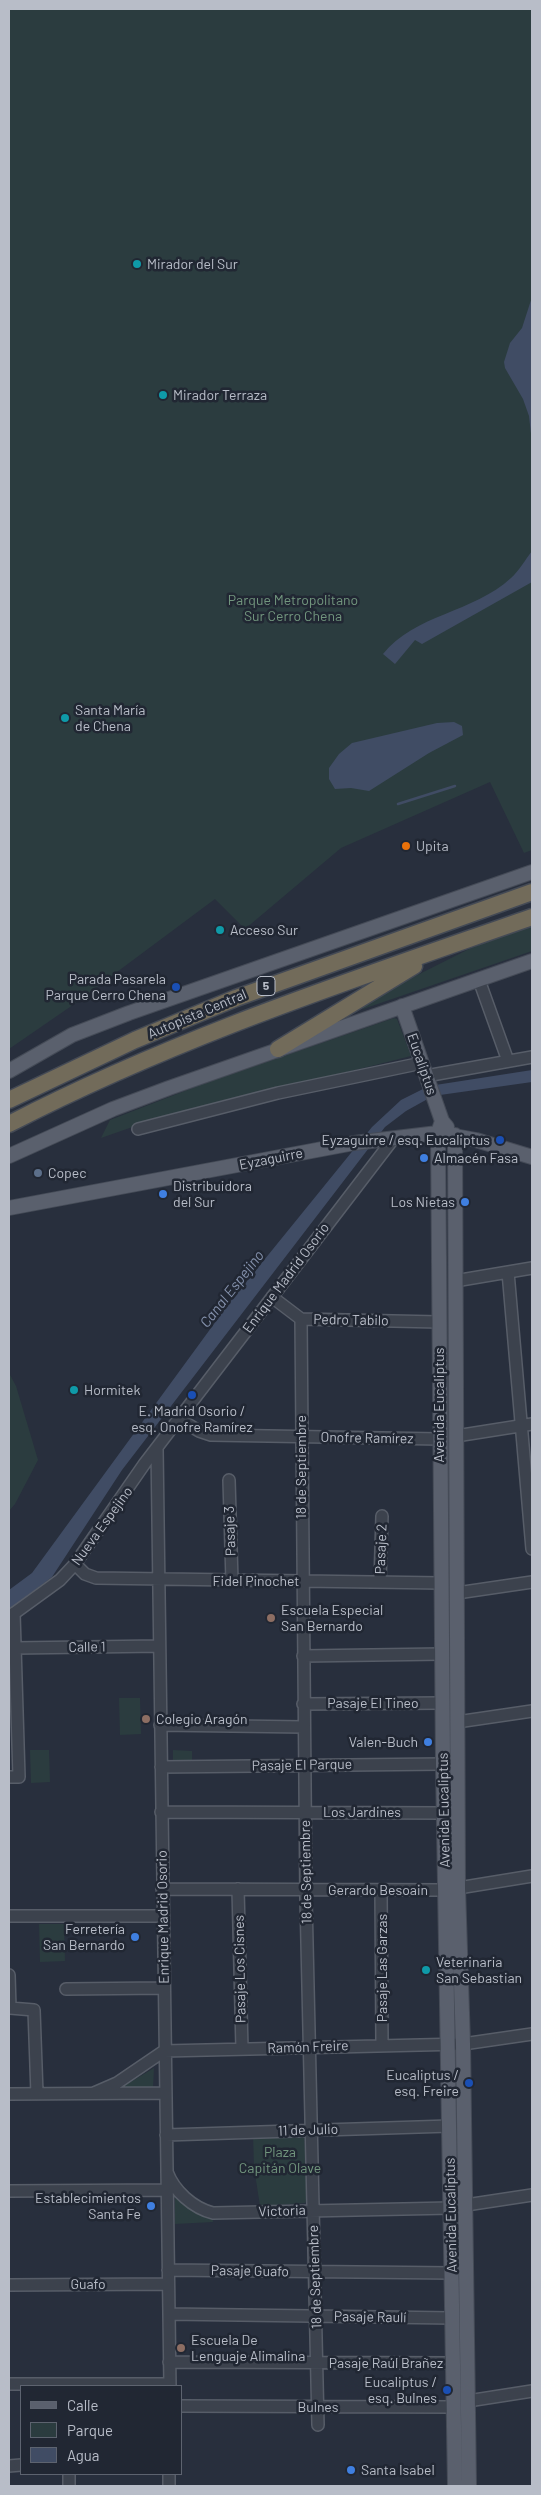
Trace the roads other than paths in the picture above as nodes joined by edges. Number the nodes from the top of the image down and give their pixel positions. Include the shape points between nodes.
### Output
1 (532, 872) edge
2 (532, 892) edge
3 (532, 917) edge
4 (464, 941) junction
5 (532, 961) edge
6 (479, 980) junction
7 (402, 1006) junction
8 (278, 1049) junction
9 (532, 1057) edge
10 (508, 1061) junction
11 (9, 1071) edge
12 (426, 1074) junction
13 (9, 1100) edge
14 (9, 1124) edge
15 (440, 1127) junction
16 (138, 1129) dead end
17 (455, 1135) junction
18 (388, 1139) junction
19 (9, 1156) edge
20 (532, 1157) edge
21 (9, 1208) edge
22 (532, 1268) edge
23 (508, 1272) junction
24 (455, 1281) junction
25 (272, 1297) junction
26 (301, 1320) junction
27 (439, 1322) junction
28 (179, 1419) junction
29 (527, 1425) edge
30 (456, 1436) junction
31 (301, 1437) junction
32 (440, 1440) junction
33 (157, 1448) junction
34 (157, 1467) junction
35 (229, 1480) dead end
36 (134, 1482) junction
37 (382, 1516) dead end
38 (532, 1549) edge
39 (75, 1564) junction
40 (158, 1580) junction
41 (232, 1581) junction
42 (302, 1582) junction
43 (380, 1582) junction
44 (532, 1582) edge
45 (441, 1583) junction
46 (457, 1593) junction
47 (11, 1615) edge
48 (159, 1646) junction
49 (15, 1648) junction
50 (442, 1654) junction
51 (303, 1656) junction
52 (13, 1700) edge
53 (442, 1703) junction
54 (303, 1704) junction
55 (532, 1711) edge
56 (457, 1722) junction
57 (160, 1725) junction
58 (304, 1727) junction
59 (443, 1764) junction
60 (304, 1765) junction
61 (161, 1767) junction
62 (14, 1777) edge
63 (161, 1812) junction
64 (305, 1812) junction
65 (444, 1812) junction
66 (532, 1876) edge
67 (162, 1889) junction
68 (238, 1889) junction
69 (452, 1889) junction
70 (306, 1890) junction
71 (381, 1890) junction
72 (9, 1916) edge
73 (163, 1916) junction
74 (9, 1975) edge
75 (164, 1988) junction
76 (66, 1989) dead end
77 (532, 2034) edge
78 (448, 2044) junction
79 (463, 2044) junction
80 (382, 2045) junction
81 (308, 2047) junction
82 (242, 2049) junction
83 (164, 2051) junction
84 (94, 2093) junction
85 (165, 2093) junction
86 (9, 2094) edge
87 (37, 2094) junction
88 (450, 2126) junction
89 (311, 2130) junction
90 (166, 2135) junction
91 (166, 2166) junction
92 (167, 2190) junction
93 (9, 2191) edge
94 (532, 2195) edge
95 (466, 2205) junction
96 (451, 2208) junction
97 (313, 2209) junction
98 (451, 2247) junction
99 (466, 2247) junction
100 (168, 2270) junction
101 (316, 2271) junction
102 (452, 2273) junction
103 (168, 2284) junction
104 (9, 2285) edge
105 (168, 2314) junction
106 (317, 2316) junction
107 (452, 2318) junction
108 (169, 2362) junction
109 (318, 2363) junction
110 (453, 2363) junction
111 (9, 2384) edge
112 (170, 2385) edge
113 (532, 2391) edge
114 (468, 2401) junction
115 (182, 2406) edge
116 (318, 2407) junction
117 (454, 2407) junction
118 (318, 2425) dead end
119 (456, 2486) edge
120 (469, 2486) edge

1 - 11 main road via 113,1019 72,1035
2 - 13 highway, Autopista Central / 5 via 228,1001 135,1040
3 - 4 highway, Autopista Central / 5
4 - 8 highway via 394,977
4 - 14 highway, Autopista Central / 5 via 215,1030 104,1077
5 - 6 main road
6 - 7 main road
6 - 10 street
7 - 8 main road
7 - 12 main road, Eucaliptus
8 - 19 main road via 113,1109
9 - 10 street
10 - 12 street
12 - 15 main road, Eucaliptus
12 - 16 street via 278,1093
15 - 17 main road, Eucaliptus
15 - 18 main road, Eyzaguirre
15 - 27 main road, Avenida Eucaliptus
17 - 20 main road
17 - 24 main road, Avenida Eucaliptus
18 - 21 main road, Eyzaguirre
18 - 25 street, Enrique Madrid Osorio
22 - 23 street
23 - 24 street
23 - 29 street
24 - 30 main road, Avenida Eucaliptus
25 - 26 street, Pedro Tabilo
25 - 28 street, Enrique Madrid Osorio
26 - 27 street, Pedro Tabilo
26 - 31 street, 18 de Septiembre
27 - 32 main road, Avenida Eucaliptus
28 - 31 street, Onofre Ramírez via 211,1435
28 - 33 street, Nueva Espejino
29 - 30 street
29 - 38 street
30 - 46 main road, Avenida Eucaliptus
31 - 32 street, Onofre Ramírez
31 - 42 street, 18 de Septiembre
32 - 45 main road, Avenida Eucaliptus
33 - 34 street, Enrique Madrid Osorio
33 - 36 street, Nueva Espejino
34 - 36 street
34 - 40 street, Enrique Madrid Osorio
35 - 41 street, Pasaje 3
36 - 39 street, Nueva Espejino
37 - 43 street, Pasaje 2
39 - 40 street, Fidel Pinochet via 85,1574 96,1578
39 - 47 street, Nueva Espejino via 60,1580
40 - 41 street, Fidel Pinochet
40 - 48 street, Enrique Madrid Osorio
41 - 42 street, Fidel Pinochet
42 - 43 street, Fidel Pinochet
42 - 51 street, 18 de Septiembre
43 - 45 street, Fidel Pinochet
44 - 46 street
45 - 50 main road, Avenida Eucaliptus
46 - 56 main road, Avenida Eucaliptus
47 - 49 street
48 - 49 street, Calle 1
48 - 57 street, Enrique Madrid Osorio
49 - 52 street
50 - 51 street
50 - 53 main road, Avenida Eucaliptus
51 - 54 street, 18 de Septiembre
52 - 62 street
53 - 54 street, Pasaje El Tineo
53 - 59 main road, Avenida Eucaliptus
54 - 58 street, 18 de Septiembre
55 - 56 street
56 - 69 main road, Avenida Eucaliptus
57 - 58 street
57 - 61 street, Enrique Madrid Osorio
58 - 60 street, 18 de Septiembre
59 - 60 street, Pasaje El Parque
59 - 65 main road, Avenida Eucaliptus
60 - 61 street, Pasaje El Parque
60 - 64 street, 18 de Septiembre
61 - 63 street, Enrique Madrid Osorio
63 - 64 street, Los Jardines
63 - 67 street, Enrique Madrid Osorio
64 - 65 street, Los Jardines
64 - 70 street, 18 de Septiembre
65 - 69 main road, Avenida Eucaliptus
66 - 69 street, Gerardo Besoain
67 - 68 street, Gerardo Besoain
67 - 73 street, Enrique Madrid Osorio
68 - 70 street, Gerardo Besoain
68 - 82 street, Pasaje Los Cisnes
69 - 71 street, Gerardo Besoain
69 - 78 main road, Avenida Eucaliptus
69 - 79 main road, Avenida Eucaliptus
70 - 71 street, Gerardo Besoain
70 - 81 street, 18 de Septiembre
71 - 80 street, Pasaje Las Garzas
72 - 73 street
73 - 75 street, Enrique Madrid Osorio
74 - 87 street via 10,2008 34,2010
75 - 76 street
75 - 83 street, Enrique Madrid Osorio
77 - 79 street, Ramón Freire
78 - 79 street, Ramón Freire
78 - 80 street, Ramón Freire
78 - 88 main road, Avenida Eucaliptus
79 - 95 main road, Avenida Eucaliptus
80 - 81 street, Ramón Freire
81 - 82 street, Ramón Freire
81 - 89 street, 18 de Septiembre
82 - 83 street, Ramón Freire
83 - 84 street via 117,2083
83 - 85 street, Enrique Madrid Osorio
84 - 85 street
84 - 87 street
85 - 90 street, Enrique Madrid Osorio
86 - 87 street
88 - 89 street, 11 de Julio
88 - 96 main road, Avenida Eucaliptus
89 - 90 street, 11 de Julio
89 - 97 street, 18 de Septiembre
90 - 91 street, Enrique Madrid Osorio
91 - 92 street, Enrique Madrid Osorio
91 - 97 street, Victoria via 172,2182 186,2199 205,2211
92 - 93 street
92 - 100 street, Enrique Madrid Osorio
94 - 95 street
95 - 99 main road, Avenida Eucaliptus
96 - 97 street, Victoria
96 - 98 main road, Avenida Eucaliptus
97 - 101 street, 18 de Septiembre
98 - 99 main road via 460,2244
98 - 102 main road, Avenida Eucaliptus
99 - 114 main road, Avenida Eucaliptus
100 - 101 street, Pasaje Guafo
100 - 103 street, Enrique Madrid Osorio
101 - 102 street, Pasaje Guafo
101 - 106 street, 18 de Septiembre
102 - 107 main road, Avenida Eucaliptus
103 - 104 street, Guafo
103 - 105 street, Enrique Madrid Osorio
105 - 106 street, Pasaje Raulí
105 - 108 street, Enrique Madrid Osorio
106 - 107 street, Pasaje Raulí
106 - 109 street, 18 de Septiembre
107 - 110 main road, Avenida Eucaliptus
108 - 109 street, Pasaje Raúl Brañez
108 - 112 street, Enrique Madrid Osorio
109 - 110 street, Pasaje Raúl Brañez
109 - 116 street, 18 de Septiembre
110 - 117 main road, Avenida Eucaliptus
111 - 112 street
113 - 114 street
114 - 120 main road, Avenida Eucaliptus
115 - 116 street, Bulnes
116 - 117 street, Bulnes
116 - 118 street, 18 de Septiembre
117 - 119 main road, Avenida Eucaliptus

